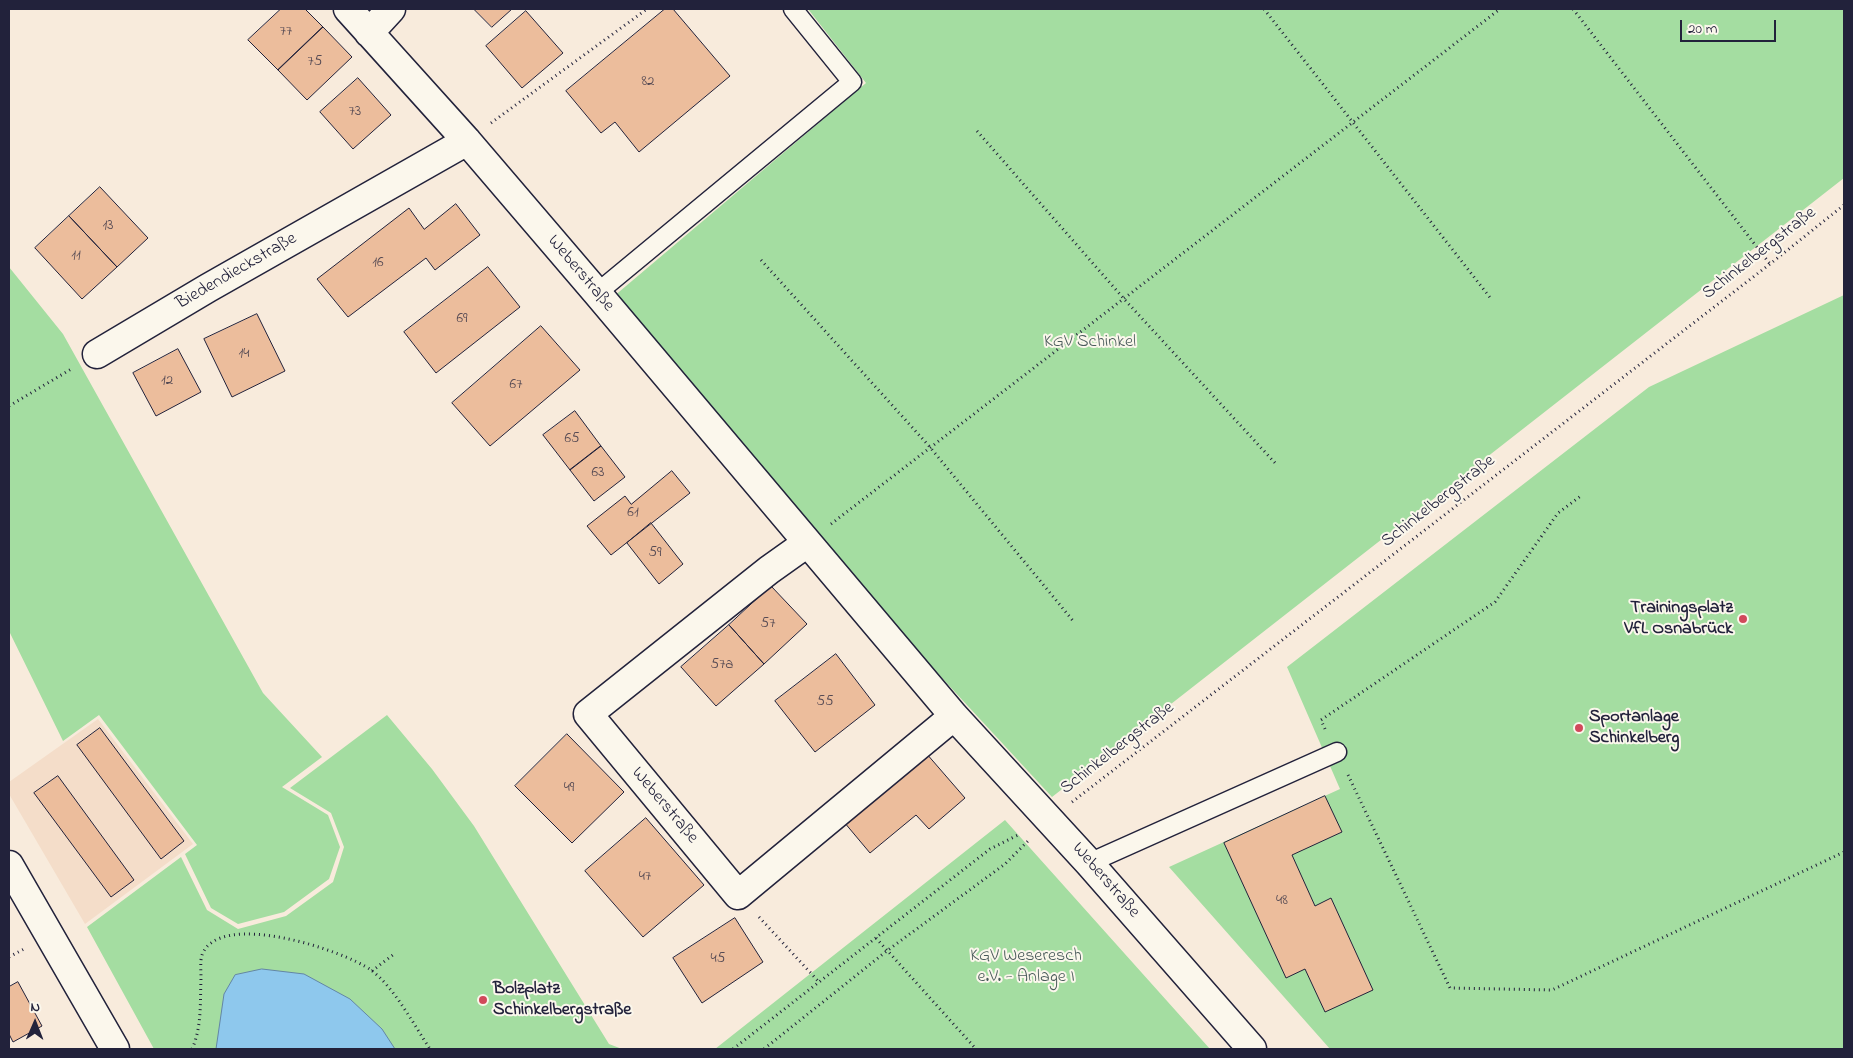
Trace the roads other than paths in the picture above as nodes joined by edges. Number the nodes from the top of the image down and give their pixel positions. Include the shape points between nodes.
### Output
1 (348, 9) edge
2 (391, 9) edge
3 (793, 9) edge
4 (369, 33) junction
5 (467, 141) junction
6 (597, 293) junction
7 (97, 354) road end
8 (807, 543) junction
9 (954, 716) junction
10 (1337, 752) road end
11 (1089, 863) junction
12 (9, 865) edge
13 (115, 1049) edge
14 (1252, 1049) edge

1 - 4 street, Weberstraße
2 - 4 street
3 - 6 lane via 852,82
4 - 5 street, Weberstraße
5 - 6 street, Weberstraße
5 - 7 street, Biedendieckstraße
6 - 8 street, Weberstraße
8 - 9 street, Weberstraße
8 - 9 street, Weberstraße via 588,714 738,895
9 - 11 street, Weberstraße
10 - 11 lane
11 - 14 street, Weberstraße
12 - 13 street

